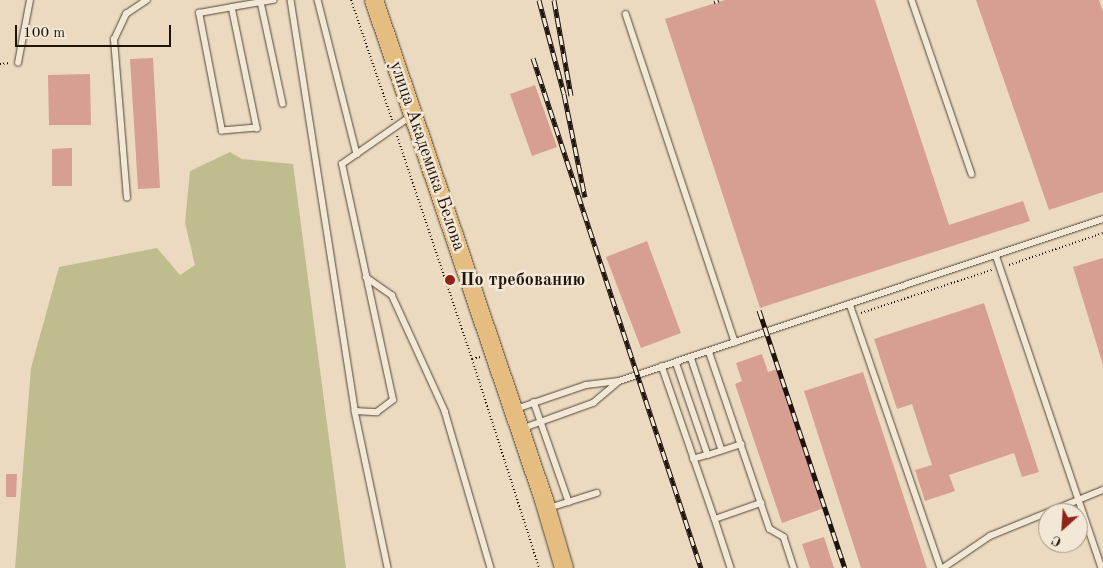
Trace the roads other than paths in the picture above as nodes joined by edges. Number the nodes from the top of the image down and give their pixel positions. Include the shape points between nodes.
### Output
1 (30, 0) edge
2 (147, 0) edge
3 (273, 0) edge
4 (290, 0) edge
5 (318, 0) edge
6 (374, 0) edge
7 (912, 0) edge
8 (261, 2) junction
9 (232, 7) junction
10 (626, 14) dead end
11 (18, 63) road end
12 (283, 104) dead end
13 (413, 115) junction
14 (358, 154) junction
15 (972, 174) dead end
16 (127, 198) dead end
17 (1103, 219) edge
18 (996, 255) junction
19 (366, 277) junction
20 (850, 304) junction
21 (735, 342) junction
22 (709, 351) junction
23 (691, 357) junction
24 (676, 362) junction
25 (662, 366) junction
26 (619, 380) junction
27 (534, 402) junction
28 (512, 410) junction
29 (355, 411) junction
30 (541, 422) junction
31 (518, 430) junction
32 (741, 444) junction
33 (722, 450) junction
34 (708, 455) junction
35 (694, 459) junction
36 (1103, 490) edge
37 (597, 493) dead end
38 (1078, 498) junction
39 (568, 502) junction
40 (762, 503) junction
41 (547, 509) junction
42 (715, 519) junction
43 (388, 568) edge
44 (491, 568) edge
45 (564, 568) edge
46 (731, 568) edge
47 (794, 568) edge
48 (942, 568) edge
49 (1102, 568) edge

1 - 11 lane
2 - 16 lane via 126,14 114,40
3 - 8 lane
4 - 29 lane
5 - 14 lane
6 - 13 main road, улица Академика Белова
7 - 15 lane
8 - 9 lane
8 - 12 lane
9 - 9 lane via 199,13 222,132 257,128
10 - 21 lane
13 - 14 lane
13 - 28 main road, улица Академика Белова
14 - 19 lane via 342,164
17 - 18 lane
18 - 20 lane
18 - 38 lane
19 - 29 lane via 393,400 377,412
19 - 44 lane via 392,295 445,411
20 - 21 lane
20 - 48 lane
21 - 22 lane
22 - 23 lane
22 - 32 lane
23 - 24 lane
23 - 33 lane
24 - 25 lane
24 - 34 lane
25 - 26 lane
25 - 35 lane
26 - 27 lane via 586,384
26 - 30 lane via 593,402
27 - 28 lane
27 - 30 lane
28 - 31 main road, улица Академика Белова
29 - 43 lane
30 - 31 lane
30 - 39 lane
31 - 41 main road, улица Академика Белова
32 - 33 lane
32 - 40 lane
33 - 34 lane
34 - 35 lane
35 - 42 lane
36 - 38 lane
37 - 39 lane
38 - 48 lane via 990,536
38 - 49 lane
39 - 41 lane
40 - 42 lane
40 - 47 lane via 770,528 784,537
41 - 45 main road, улица Академика Белова
42 - 46 lane

